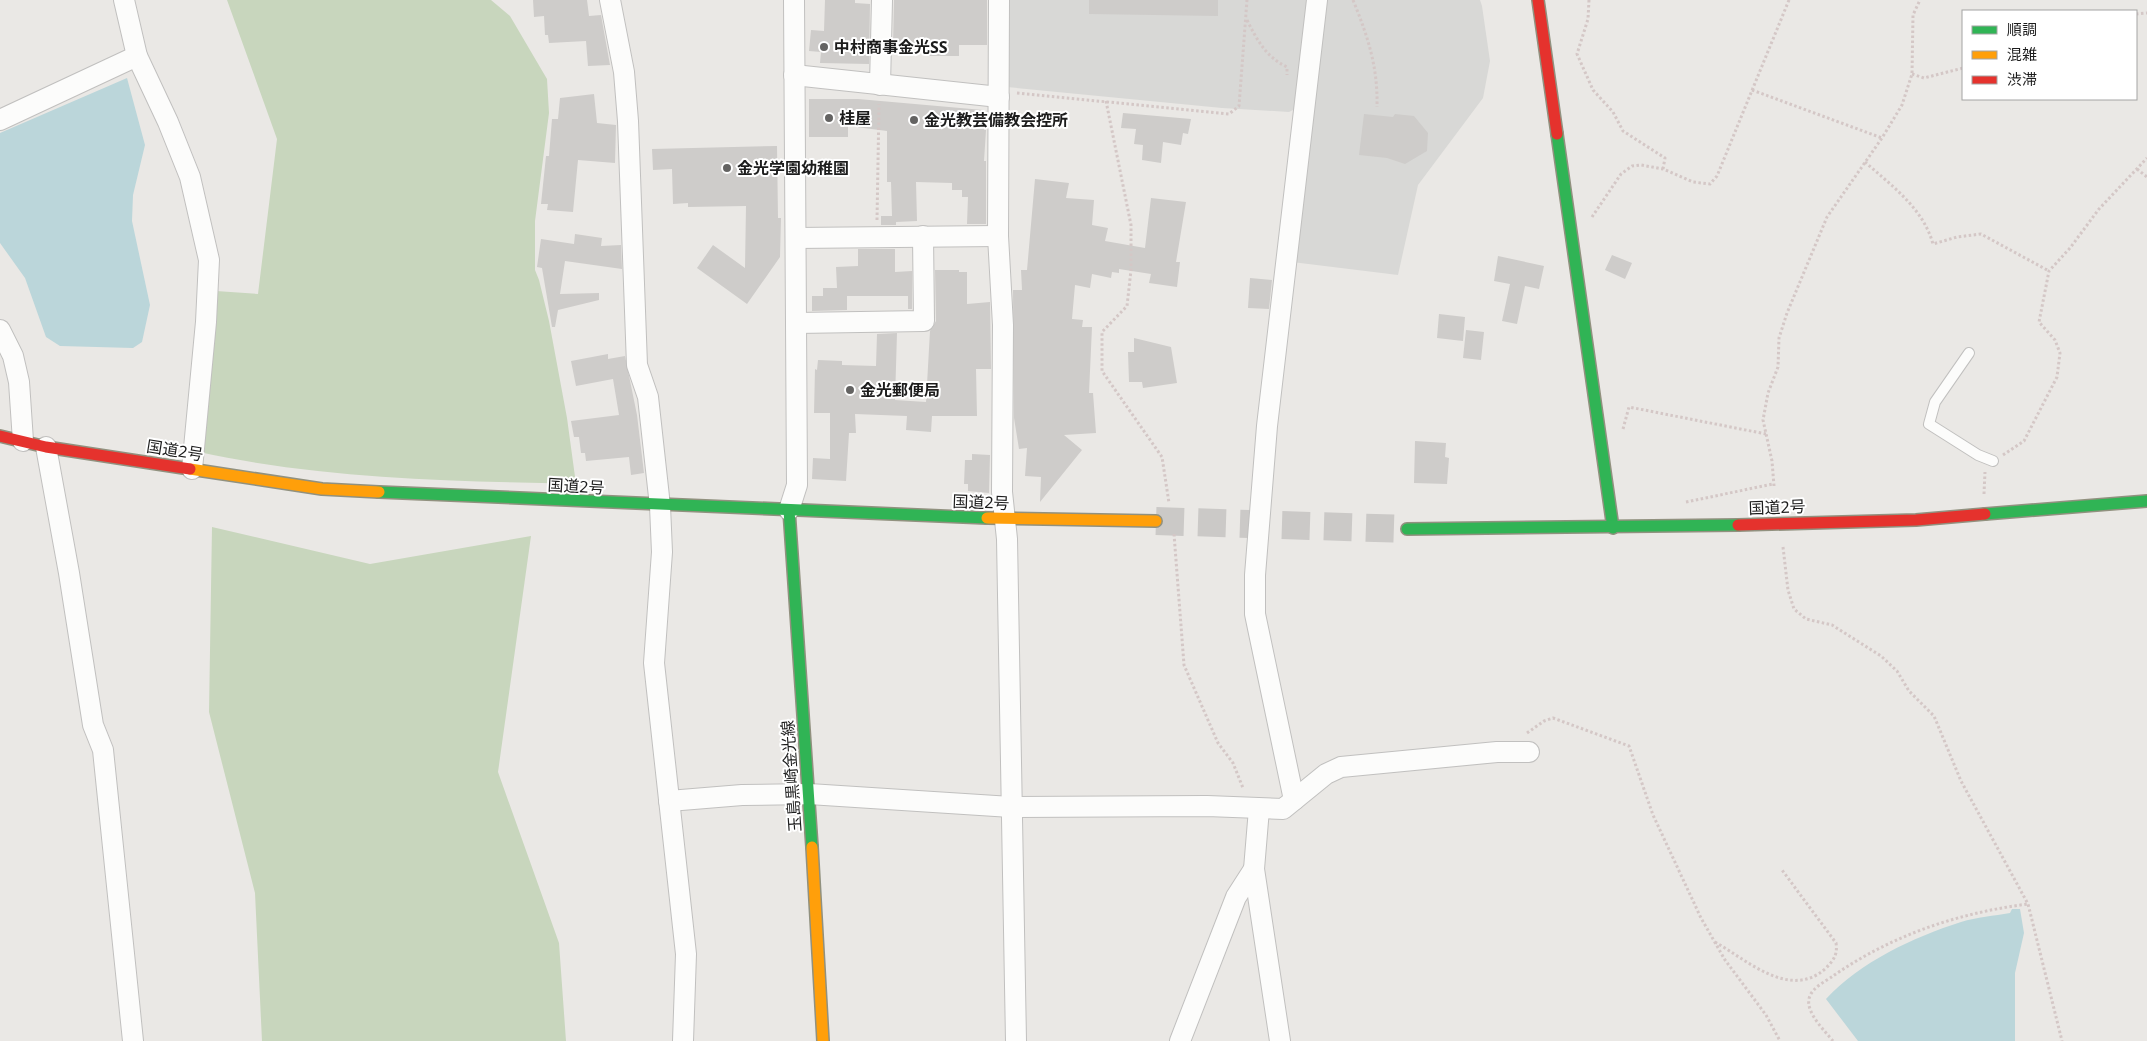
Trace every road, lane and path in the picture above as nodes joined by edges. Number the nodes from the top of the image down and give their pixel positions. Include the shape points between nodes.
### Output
1 (124, 0) edge
2 (610, 0) edge
3 (794, 0) edge
4 (882, 0) edge
5 (999, 0) edge
6 (1248, 0) edge
7 (1317, 0) edge
8 (1353, 0) edge
9 (1538, 0) edge
10 (1588, 0) edge
11 (1789, 0) edge
12 (1920, 0) edge
13 (1246, 19) junction
14 (137, 56) junction
15 (1962, 68) edge
16 (794, 74) junction
17 (1912, 74) junction
18 (1288, 78) dead end
19 (880, 86) junction
20 (1752, 90) junction
21 (999, 94) junction
22 (1106, 101) junction
23 (1377, 107) dead end
24 (0, 120) edge
25 (1882, 138) junction
26 (2147, 158) edge
27 (1865, 162) junction
28 (1664, 169) junction
29 (2137, 169) junction
30 (2147, 177) edge
31 (1590, 223) dead end
32 (877, 236) junction
33 (923, 236) junction
34 (998, 236) junction
35 (796, 238) junction
36 (2049, 270) junction
37 (796, 323) junction
38 (0, 330) edge
39 (1969, 353) dead end
40 (1622, 434) dead end
41 (1766, 434) junction
42 (0, 436) edge
43 (23, 441) junction
44 (46, 447) junction
45 (1992, 461) junction
46 (192, 469) junction
47 (2147, 501) edge
48 (1682, 503) dead end
49 (1169, 504) dead end
50 (660, 506) junction
51 (789, 510) junction
52 (1983, 514) junction
53 (1003, 520) junction
54 (1156, 521) tunnel mouth
55 (1614, 528) junction
56 (1406, 529) tunnel mouth
57 (1174, 533) dead end
58 (1784, 547) dead end
59 (1497, 752) junction
60 (1529, 752) dead end
61 (809, 794) junction
62 (1294, 800) junction
63 (669, 802) junction
64 (1011, 807) junction
65 (1253, 809) junction
66 (1254, 869) junction
67 (1782, 870) dead end
68 (2028, 904) junction
69 (1715, 941) junction
70 (1814, 978) junction
71 (1821, 984) junction
72 (133, 1041) edge
73 (683, 1041) edge
74 (823, 1041) edge
75 (1016, 1041) edge
76 (1180, 1041) edge
77 (1280, 1041) edge
78 (1780, 1041) edge
79 (1833, 1041) edge
80 (2062, 1041) edge

1 - 14 street
2 - 50 street via 626,92 636,365 648,397
3 - 16 street
4 - 19 street
5 - 21 street
6 - 13 path
7 - 62 street via 1267,426 1255,575 1256,614
8 - 23 path via 1365,30 1378,80
9 - 55 main road
10 - 28 path via 1588,19 1577,54 1581,65 1593,90 1613,112 1623,132 1665,158
11 - 20 path
12 - 17 path via 1913,14
13 - 18 path via 1264,51 1287,67
13 - 22 path via 1239,106 1229,114
14 - 24 street
14 - 46 street via 190,177 209,260
15 - 17 path via 1924,78
16 - 19 street
16 - 35 street
17 - 25 path via 1902,105
19 - 21 street
19 - 32 path
20 - 25 path
20 - 28 path via 1710,184 1693,182
21 - 22 path
21 - 34 street
22 - 49 path via 1131,225 1131,270 1127,306 1102,332 1102,371 1162,456
25 - 27 path
26 - 29 path
27 - 36 path via 1908,201 1925,224 1933,244 1981,234
27 - 41 path via 1827,217 1786,313 1779,338 1778,367 1768,393 1763,420
28 - 31 path via 1632,166 1622,174
29 - 30 path
29 - 36 path
32 - 33 street
32 - 35 street
33 - 34 street
33 - 37 street via 924,321
34 - 53 street via 1003,325
35 - 37 street
36 - 45 path via 2038,322 2055,340 2060,353 2057,377 2024,441
37 - 51 street via 797,485
38 - 43 street via 13,356 19,382
39 - 45 lane via 1935,402 1929,424 1978,456
40 - 41 path via 1628,407
41 - 48 path via 1773,485
42 - 43 main road, 国道2号
43 - 44 main road, 国道2号
44 - 46 main road, 国道2号
44 - 72 street via 93,725 103,750
45 - 52 path via 1985,472
46 - 50 main road, 国道2号 via 322,490
47 - 52 main road, 国道2号
50 - 51 main road, 国道2号
50 - 63 street via 661,569 654,664
51 - 53 main road, 国道2号
51 - 61 main road, 玉島黒崎金光線
52 - 55 main road, 国道2号 via 1916,520
53 - 54 main road, 国道2号
53 - 64 street via 1007,539
55 - 56 main road, 国道2号
57 - 65 path via 1184,665 1218,743 1233,763
58 - 68 path via 1788,590 1794,609 1806,619 1832,625 1881,656 1934,716 1960,781
59 - 60 street
59 - 62 street via 1341,767 1326,774
59 - 69 path via 1553,718 1629,746 1666,847
61 - 63 street via 742,795
61 - 64 street
61 - 74 main road, 玉島黒崎金光線
62 - 65 street via 1283,809
63 - 73 street via 686,954
64 - 65 street via 1207,806
64 - 75 street
65 - 66 street
66 - 76 street via 1236,897
66 - 77 street
67 - 70 path via 1836,943 1833,962
68 - 71 path via 1973,912 1930,926 1878,949
68 - 80 path
69 - 70 path via 1781,980
69 - 78 path
70 - 71 path
71 - 79 path via 1809,999 1811,1010

